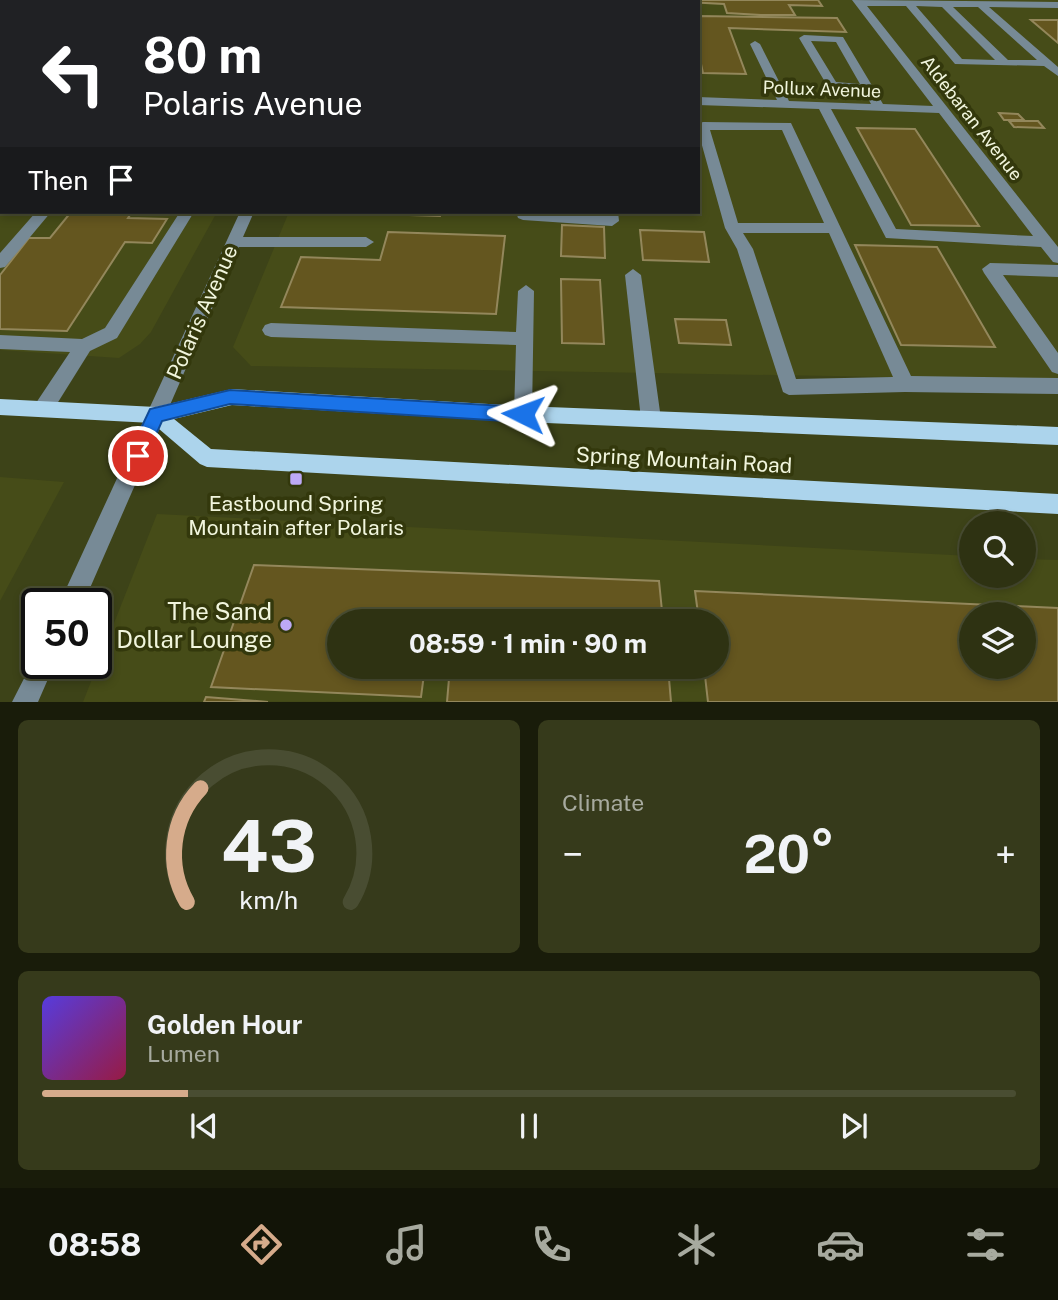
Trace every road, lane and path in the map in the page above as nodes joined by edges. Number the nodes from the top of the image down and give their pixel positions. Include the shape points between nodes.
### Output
1 (859, 2) edge
2 (906, 2) junction
3 (944, 3) junction
4 (979, 3) junction
5 (1058, 5) edge
6 (755, 44) dead end
7 (1005, 62) junction
8 (1047, 63) junction
9 (1058, 73) edge
10 (867, 88) junction
11 (700, 101) edge
12 (785, 105) junction
13 (823, 106) junction
14 (880, 109) junction
15 (944, 110) junction
16 (42, 214) edge
17 (186, 214) edge
18 (246, 214) edge
19 (523, 214) edge
20 (611, 214) edge
21 (732, 228) junction
22 (834, 228) junction
23 (233, 242) junction
24 (366, 242) dead end
25 (1046, 242) junction
26 (1058, 258) edge
27 (0, 263) edge
28 (1058, 271) edge
29 (633, 275) dead end
30 (526, 291) dead end
31 (271, 330) dead end
32 (525, 339) junction
33 (0, 342) edge
34 (84, 346) junction
35 (1058, 367) edge
36 (905, 384) junction
37 (1058, 386) edge
38 (0, 407) edge
39 (43, 409) junction
40 (523, 414) junction
41 (156, 415) junction
42 (651, 419) junction
43 (1058, 436) edge
44 (1058, 504) edge
45 (78, 588) edge
46 (36, 679) edge
47 (25, 702) edge

1 - 2 street
1 - 15 street, Aldebaran Avenue
2 - 3 street
2 - 7 street via 959,62
3 - 4 street
3 - 7 street
4 - 5 street
4 - 8 street
6 - 12 street
7 - 8 street
8 - 9 street
10 - 10 street via 832,85 804,38 839,39
10 - 14 street
11 - 12 street, Pollux Avenue
12 - 13 street, Pollux Avenue
13 - 14 street, Pollux Avenue
13 - 25 street via 891,234
14 - 15 street, Pollux Avenue
15 - 25 street, Aldebaran Avenue
16 - 27 street
17 - 34 street via 111,333
18 - 23 street, Polaris Avenue
19 - 20 street via 612,221
21 - 22 street
21 - 22 street via 704,126 788,125
21 - 36 street via 745,249 789,387
22 - 36 street
23 - 24 street
23 - 41 street, Polaris Avenue
25 - 26 street, Aldebaran Avenue
28 - 35 street via 990,269
29 - 42 street
30 - 32 street
31 - 32 street
32 - 40 street
33 - 34 street
34 - 39 street
36 - 37 street
38 - 39 main road, Spring Mountain Road
39 - 41 main road, Spring Mountain Road
40 - 41 main road, Spring Mountain Road via 230,397
40 - 42 main road, Spring Mountain Road
41 - 44 main road, Spring Mountain Road via 207,458
41 - 45 street, Polaris Avenue
42 - 43 main road, Spring Mountain Road
46 - 47 street

